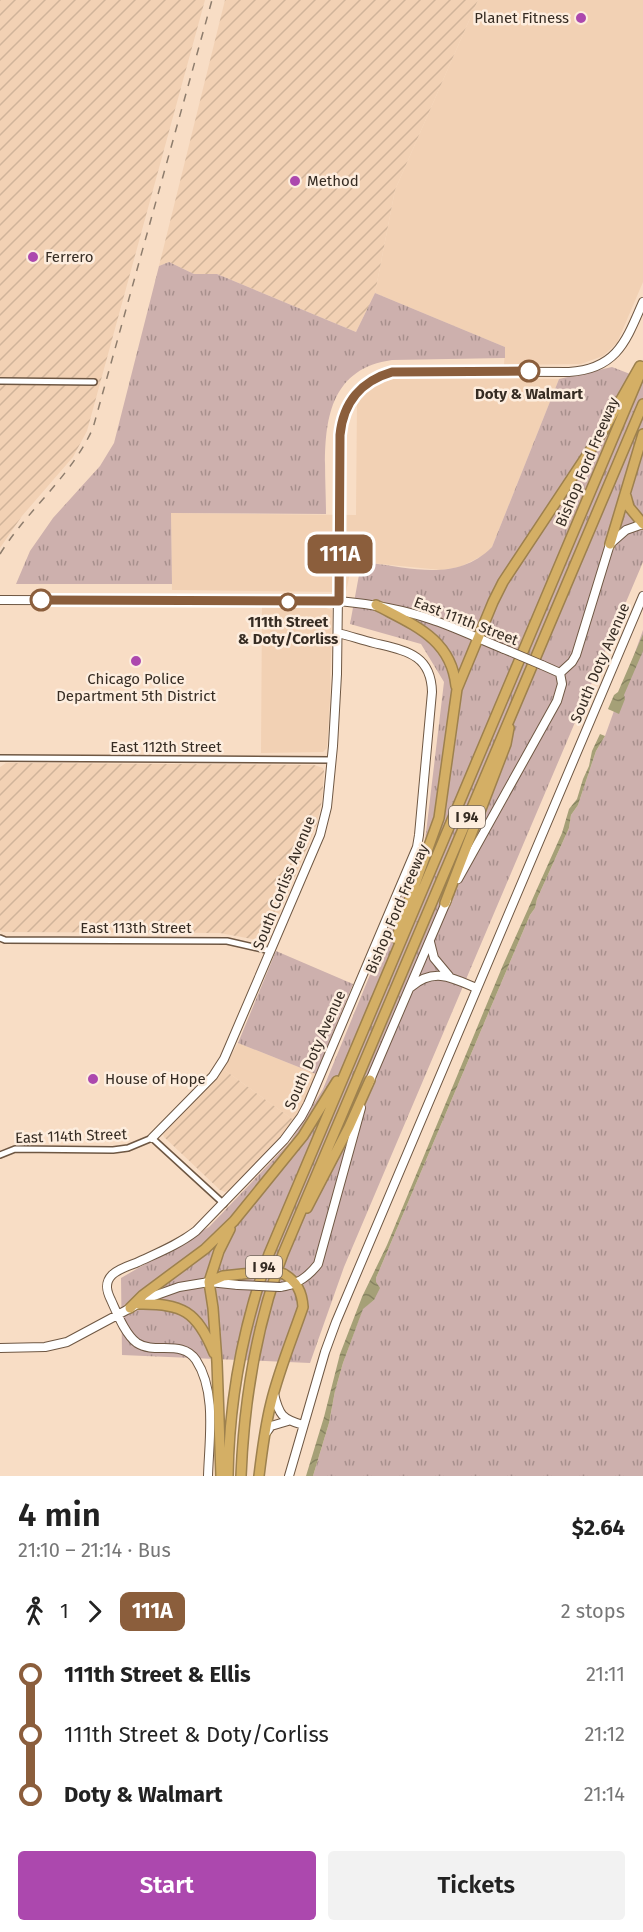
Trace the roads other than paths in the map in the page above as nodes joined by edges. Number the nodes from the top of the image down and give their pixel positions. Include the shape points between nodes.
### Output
1 (643, 302) edge
2 (643, 362) edge
3 (643, 367) edge
4 (0, 381) edge
5 (94, 382) dead end
6 (643, 404) edge
7 (643, 434) edge
8 (626, 491) junction
9 (643, 524) edge
10 (610, 544) junction
11 (643, 596) edge
12 (0, 600) edge
13 (339, 601) junction
14 (375, 605) junction
15 (338, 633) junction
16 (477, 638) junction
17 (560, 673) junction
18 (457, 689) junction
19 (513, 710) junction
20 (0, 758) edge
21 (332, 760) junction
22 (445, 903) junction
23 (0, 938) edge
24 (430, 938) junction
25 (271, 951) junction
26 (393, 959) junction
27 (449, 976) junction
28 (409, 988) junction
29 (476, 988) junction
30 (346, 1070) junction
31 (370, 1080) junction
32 (152, 1138) junction
33 (0, 1155) edge
34 (224, 1204) junction
35 (234, 1221) junction
36 (292, 1230) junction
37 (209, 1282) junction
38 (296, 1284) junction
39 (134, 1306) junction
40 (119, 1315) junction
41 (0, 1348) edge
42 (217, 1362) junction
43 (273, 1393) junction
44 (288, 1421) junction
45 (303, 1425) junction
46 (264, 1437) junction
47 (208, 1476) edge
48 (221, 1476) edge
49 (228, 1476) edge
50 (242, 1476) edge
51 (259, 1476) edge
52 (289, 1476) edge

1 - 13 street via 619,350 602,364 586,370 392,372 374,378 358,391 348,405 341,428
2 - 16 highway via 605,428 503,582
3 - 26 highway, Bishop Ford Freeway / I 94
4 - 5 street
6 - 19 highway, Bishop Ford Freeway / I 94
7 - 8 highway
8 - 9 highway via 629,507
8 - 10 highway
9 - 10 street via 626,530
10 - 17 street via 576,655
11 - 29 street, South Doty Avenue
12 - 13 street, East 111th Street
13 - 14 street, East 111th Street
13 - 15 street, South Corliss Avenue
14 - 16 street, East 111th Street via 429,618
14 - 18 highway via 419,628 442,647
15 - 21 street, South Corliss Avenue
15 - 34 street, South Doty Avenue via 406,651 422,662 430,676 432,692 418,843 301,1117
16 - 17 street, East 111th Street, bridge
16 - 18 highway
17 - 22 street via 562,684 557,701
18 - 26 highway via 440,818 400,926
19 - 22 highway via 506,744
19 - 36 highway, Bishop Ford Freeway / I 94
20 - 21 street, East 112th Street
21 - 25 street, South Corliss Avenue via 320,835
22 - 24 street
23 - 25 street, East 113th Street via 227,941
24 - 27 street via 434,958
24 - 28 street
25 - 32 street, South Corliss Avenue via 224,1059 213,1076
26 - 30 highway, Bishop Ford Freeway / I 94
27 - 28 street via 427,978
27 - 29 street
28 - 31 street
29 - 45 street, South Doty Avenue via 336,1322
30 - 35 highway via 303,1136
30 - 49 highway, Bishop Ford Freeway / I 94 via 278,1231 251,1309 233,1395
31 - 36 highway via 314,1197
31 - 38 street via 323,1250 313,1271
32 - 33 street, East 114th Street via 113,1150 15,1149
32 - 34 street
34 - 40 street, South Doty Avenue via 187,1238 112,1275 106,1286
35 - 37 highway
35 - 39 highway
36 - 50 highway, Bishop Ford Freeway / I 94 via 255,1346 245,1413
37 - 38 street, bridge via 280,1287
37 - 38 highway, bridge via 223,1276 274,1271
37 - 39 street via 179,1287
37 - 42 highway
38 - 43 highway via 303,1307
39 - 40 street
39 - 42 highway via 175,1306 190,1315 206,1335
40 - 41 street via 67,1342 45,1347
40 - 47 street, South Doty Avenue via 136,1342 148,1347 183,1349 197,1361 209,1407
42 - 48 highway
43 - 44 street via 281,1415
43 - 46 highway
44 - 45 street
44 - 46 street via 271,1426
45 - 52 street, South Doty Avenue
46 - 51 highway

